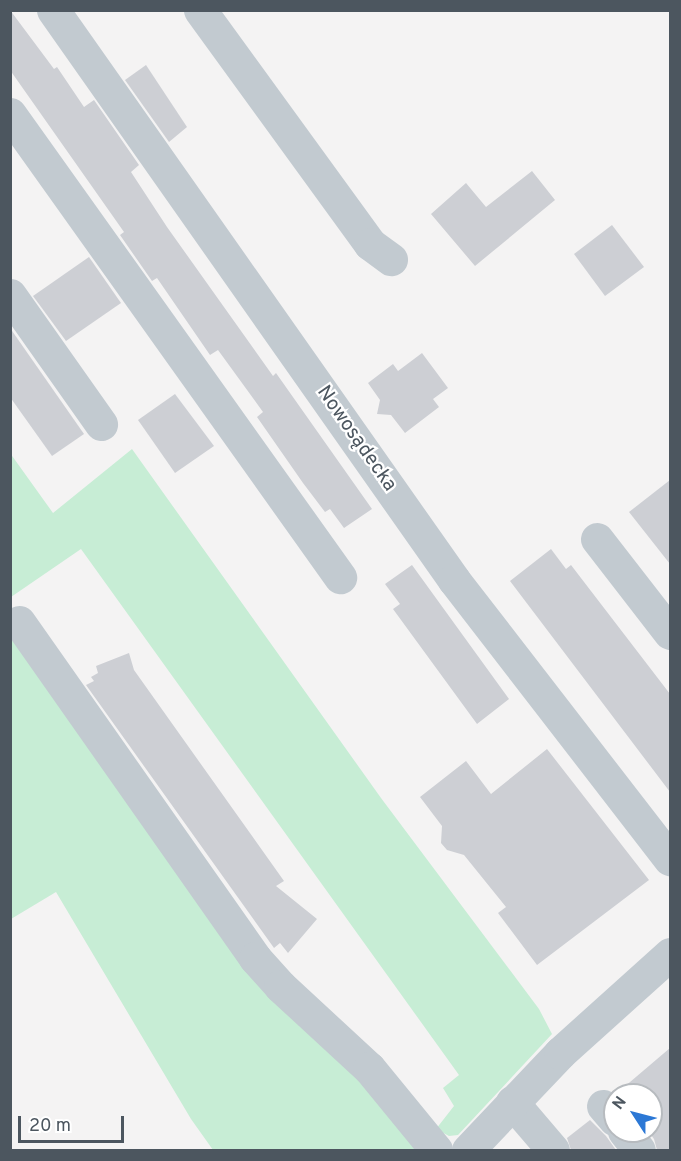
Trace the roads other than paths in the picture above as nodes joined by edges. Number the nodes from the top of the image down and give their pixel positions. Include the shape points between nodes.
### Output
1 (53, 10) edge
2 (200, 10) edge
3 (10, 114) edge
4 (391, 259) dead end
5 (10, 295) edge
6 (101, 424) dead end
7 (597, 539) dead end
8 (340, 577) dead end
9 (19, 622) dead end
10 (670, 633) edge
11 (670, 859) edge
12 (670, 954) edge
13 (512, 1102) junction
14 (436, 1150) edge
15 (468, 1150) edge
16 (553, 1150) edge

1 - 11 lane, Nowosądecka via 454,580
2 - 4 lane via 370,244
3 - 8 lane
5 - 6 lane
7 - 10 lane
9 - 14 lane via 255,958 369,1068
12 - 13 lane
13 - 15 lane
13 - 16 lane

